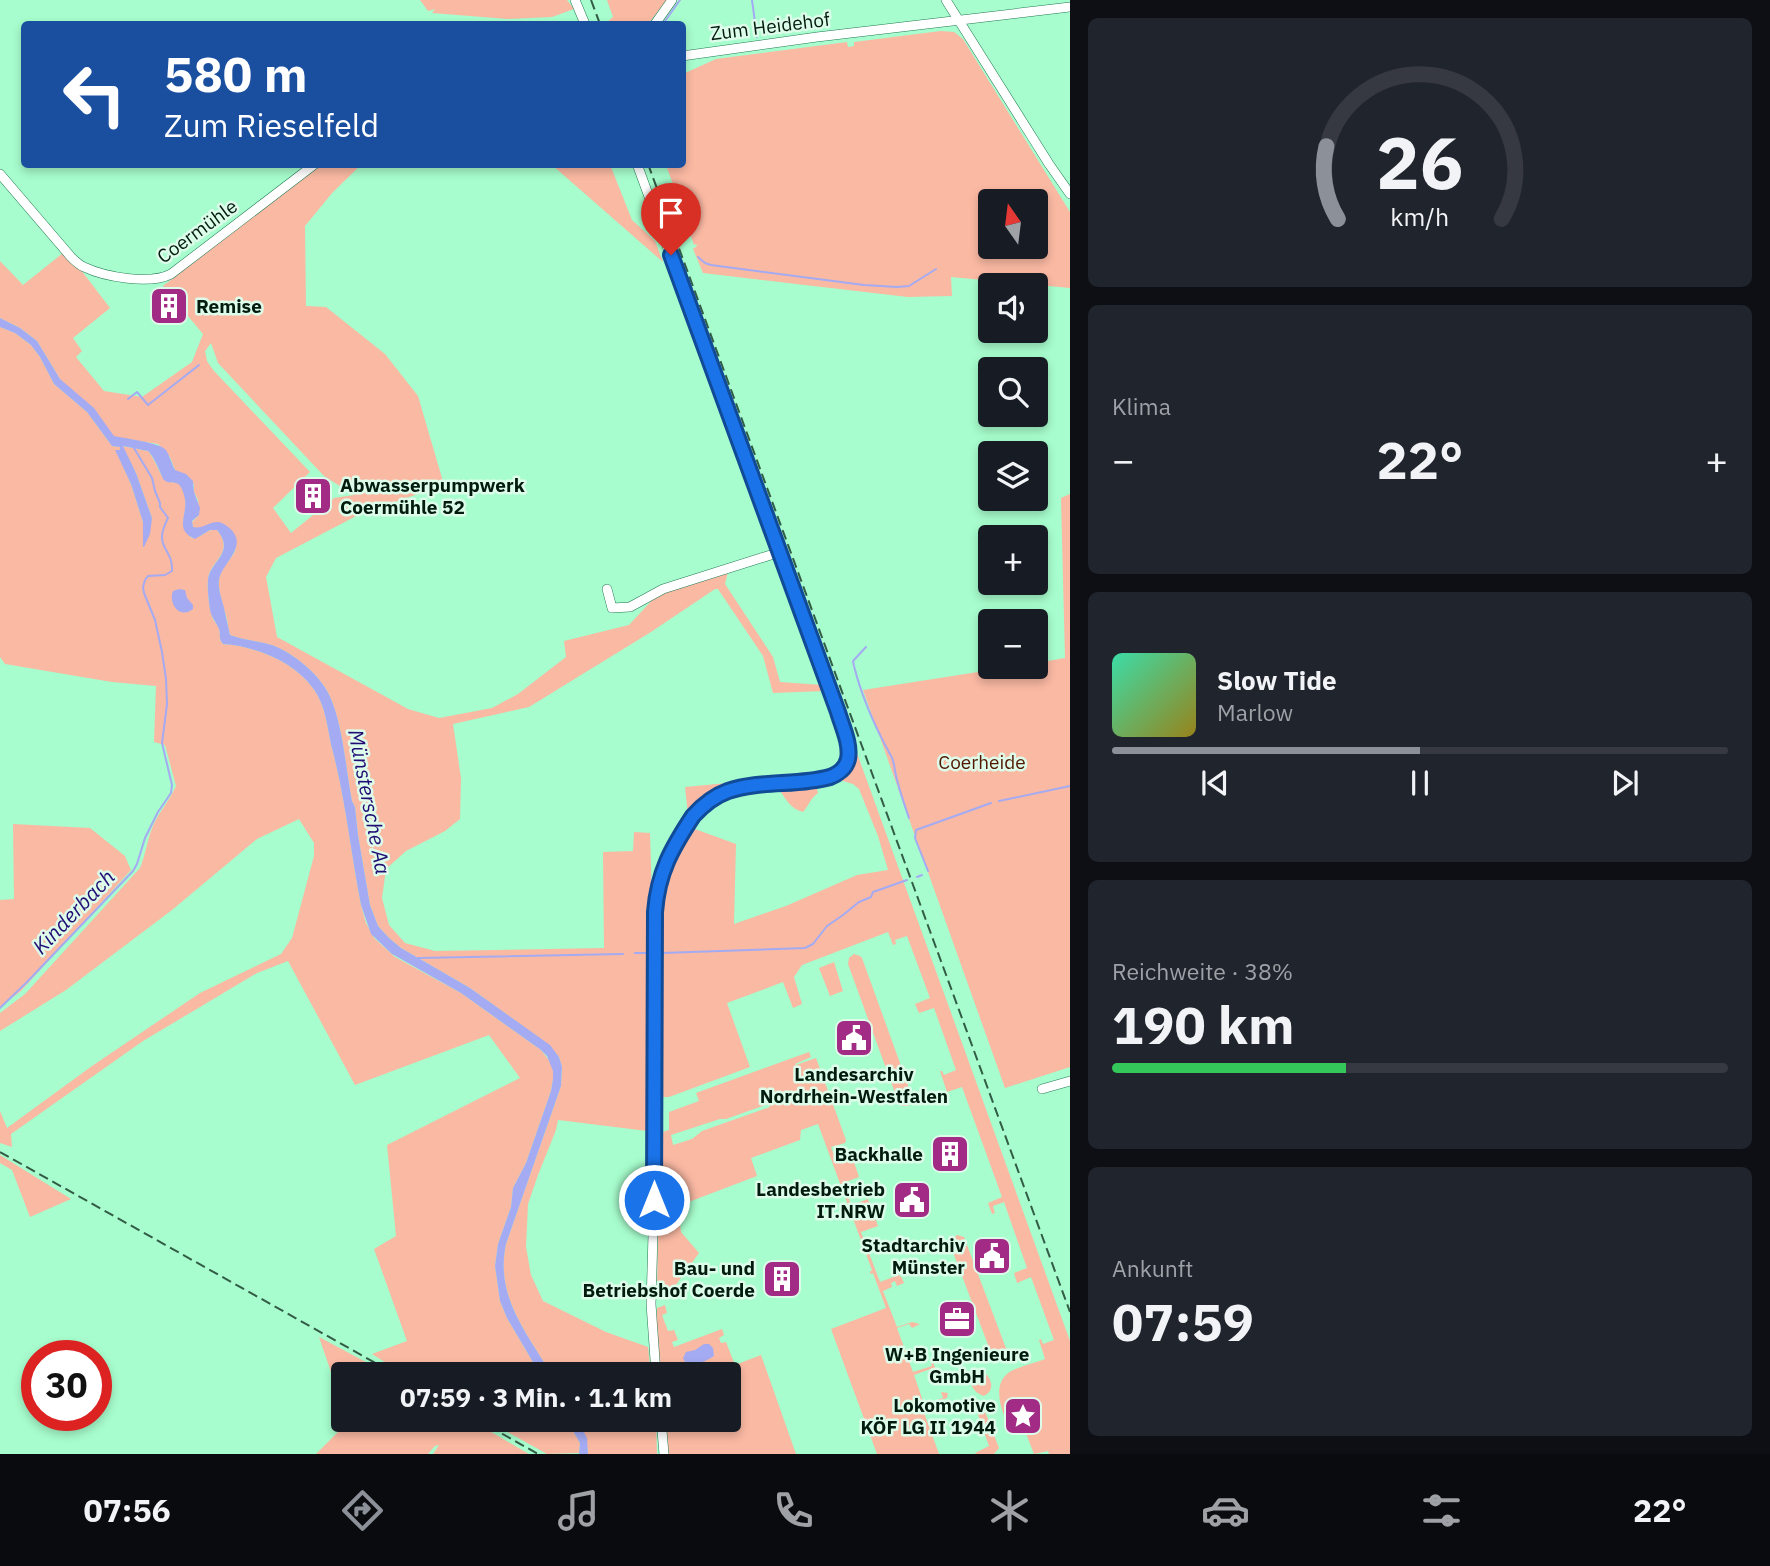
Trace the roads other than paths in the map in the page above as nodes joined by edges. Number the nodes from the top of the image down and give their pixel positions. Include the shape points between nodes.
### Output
1 (575, 0) edge
2 (672, 0) edge
3 (946, 0) edge
4 (1070, 7) edge
5 (959, 20) junction
6 (584, 21) edge
7 (657, 21) edge
8 (686, 55) edge
9 (310, 168) edge
10 (638, 168) edge
11 (0, 174) edge
12 (1065, 177) edge
13 (1070, 194) edge
14 (780, 552) junction
15 (607, 589) dead end
16 (1070, 1081) edge
17 (1042, 1090) dead end
18 (655, 1362) edge
19 (662, 1432) edge
20 (664, 1454) edge

1 - 6 street
2 - 7 street
3 - 5 street
4 - 5 street, Zum Heidehof
5 - 8 street, Zum Heidehof
5 - 12 street via 1049,164
9 - 11 street, Coermühle via 171,274 153,280 81,266
10 - 14 street
12 - 13 street
14 - 15 street via 663,589 630,607 612,608
14 - 18 street via 838,712 848,758 843,769 829,777 748,786 716,796 693,816 659,880 654,954
16 - 17 street
19 - 20 street

